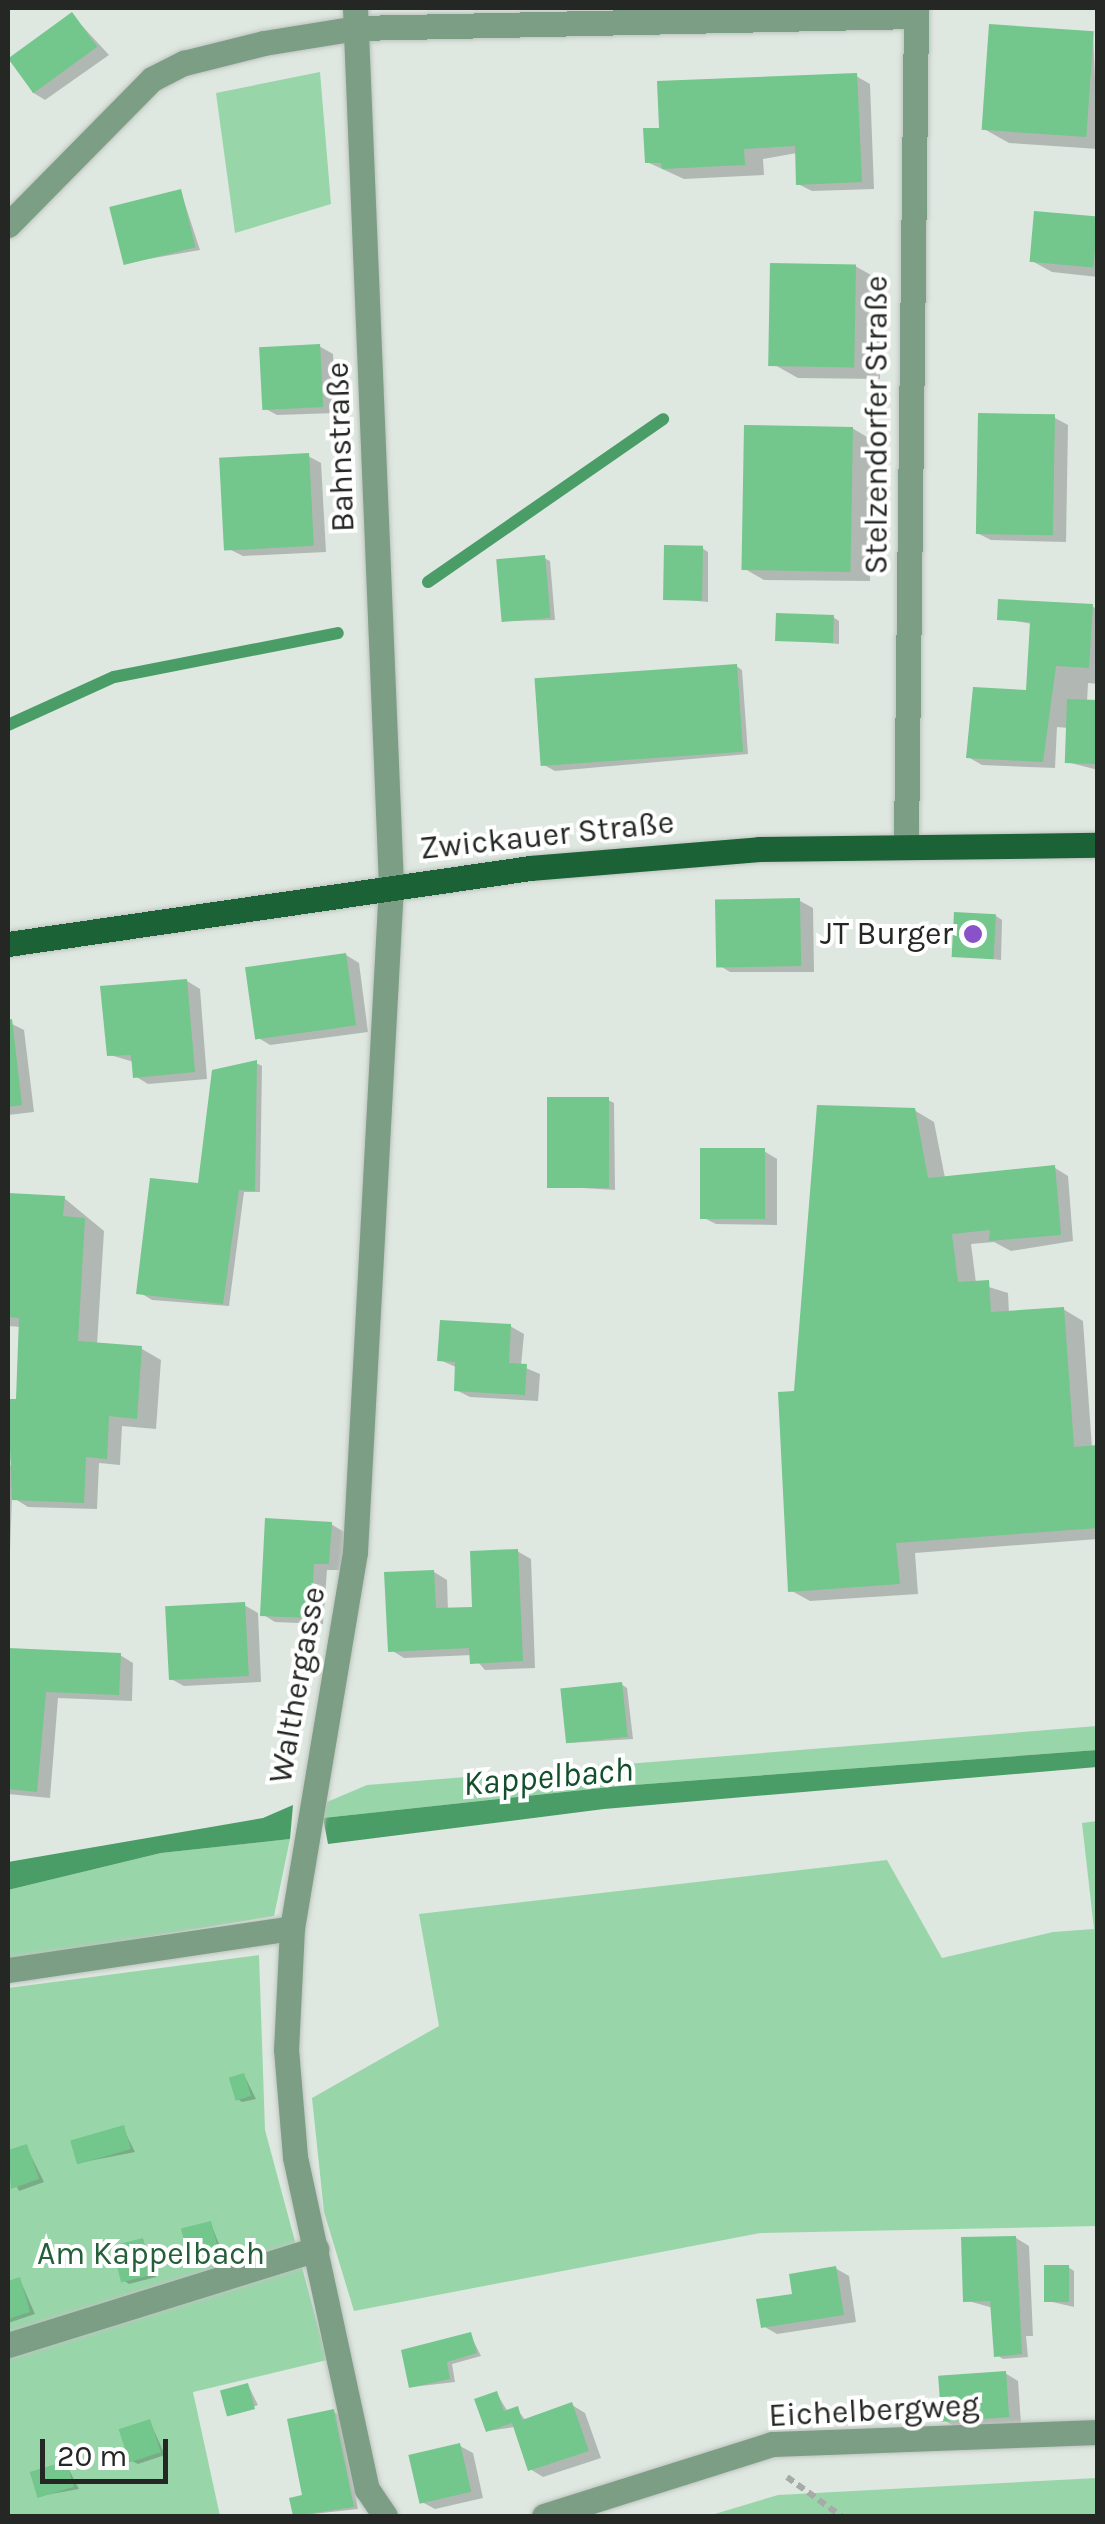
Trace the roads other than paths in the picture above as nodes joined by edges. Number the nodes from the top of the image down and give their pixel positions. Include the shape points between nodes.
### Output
1 (915, 12) edge
2 (356, 18) edge
3 (8, 224) edge
4 (906, 843) junction
5 (1098, 844) edge
6 (390, 885) junction
7 (8, 944) edge
8 (292, 1928) junction
9 (8, 1970) edge
10 (316, 2248) junction
11 (8, 2345) edge
12 (1098, 2432) edge
13 (385, 2516) edge
14 (544, 2516) edge

1 - 2 street
1 - 4 street, Stelzendorfer Straße
2 - 3 street via 184,64 152,79
2 - 6 street, Bahnstraße
4 - 5 main road, Zwickauer Straße
4 - 6 main road, Zwickauer Straße via 720,852
6 - 7 main road, Zwickauer Straße
6 - 8 street, Walthergasse via 355,1552
8 - 9 street
8 - 10 street, Walthergasse via 286,2049 294,2157
10 - 11 street
10 - 13 street, Walthergasse via 367,2489
12 - 14 street, Eichelbergweg via 772,2444

